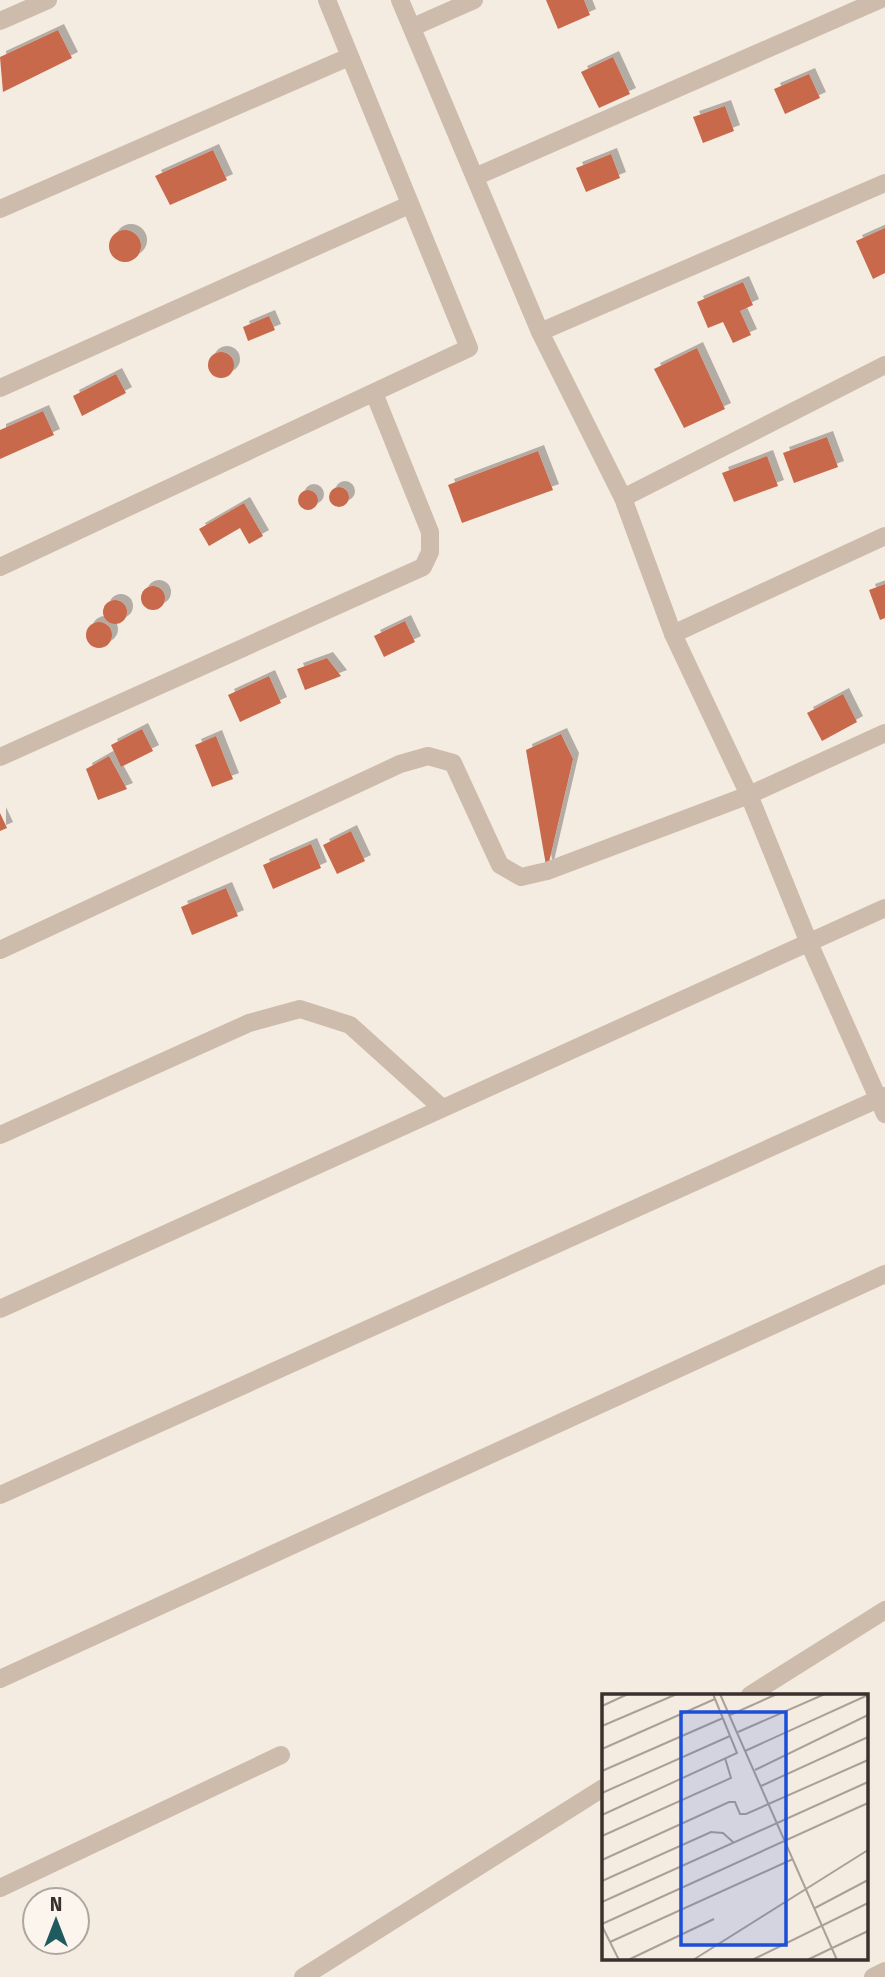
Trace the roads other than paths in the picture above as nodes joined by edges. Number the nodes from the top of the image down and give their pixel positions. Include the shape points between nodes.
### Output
1 (48, 0) edge
2 (327, 0) edge
3 (400, 0) edge
4 (474, 0) edge
5 (879, 0) edge
6 (0, 21) edge
7 (413, 27) junction
8 (349, 57) junction
9 (477, 176) junction
10 (885, 183) edge
11 (409, 205) junction
12 (0, 209) edge
13 (540, 332) junction
14 (885, 365) edge
15 (0, 388) edge
16 (374, 393) junction
17 (623, 498) junction
18 (885, 536) edge
19 (0, 567) edge
20 (673, 634) junction
21 (885, 733) edge
22 (0, 757) edge
23 (749, 795) junction
24 (885, 908) edge
25 (809, 943) junction
26 (0, 950) edge
27 (883, 1103) edge
28 (442, 1108) junction
29 (0, 1135) edge
30 (885, 1274) edge
31 (0, 1309) edge
32 (0, 1495) edge
33 (885, 1610) edge
34 (0, 1679) edge
35 (752, 1694) edge
36 (281, 1755) dead end
37 (602, 1789) edge
38 (0, 1888) edge
39 (885, 1972) edge
40 (303, 1977) edge
41 (873, 1977) edge

1 - 6 street
2 - 8 street
3 - 7 street
4 - 7 street
5 - 9 street
7 - 9 street
8 - 11 street
8 - 12 street
9 - 13 street
10 - 13 street
11 - 15 street
11 - 16 street via 469,348
13 - 17 street
14 - 17 street
16 - 19 street
16 - 22 street via 430,532 430,552 423,567
17 - 20 street
18 - 20 street
20 - 23 street
21 - 23 street
23 - 25 street
23 - 26 street via 521,877 500,865 453,763 428,756 400,764
24 - 25 street
25 - 27 street
25 - 28 street
27 - 32 street
28 - 29 street via 350,1025 300,1009 249,1023
28 - 31 street
30 - 34 street
33 - 35 street
36 - 38 street
37 - 40 street
39 - 41 street

